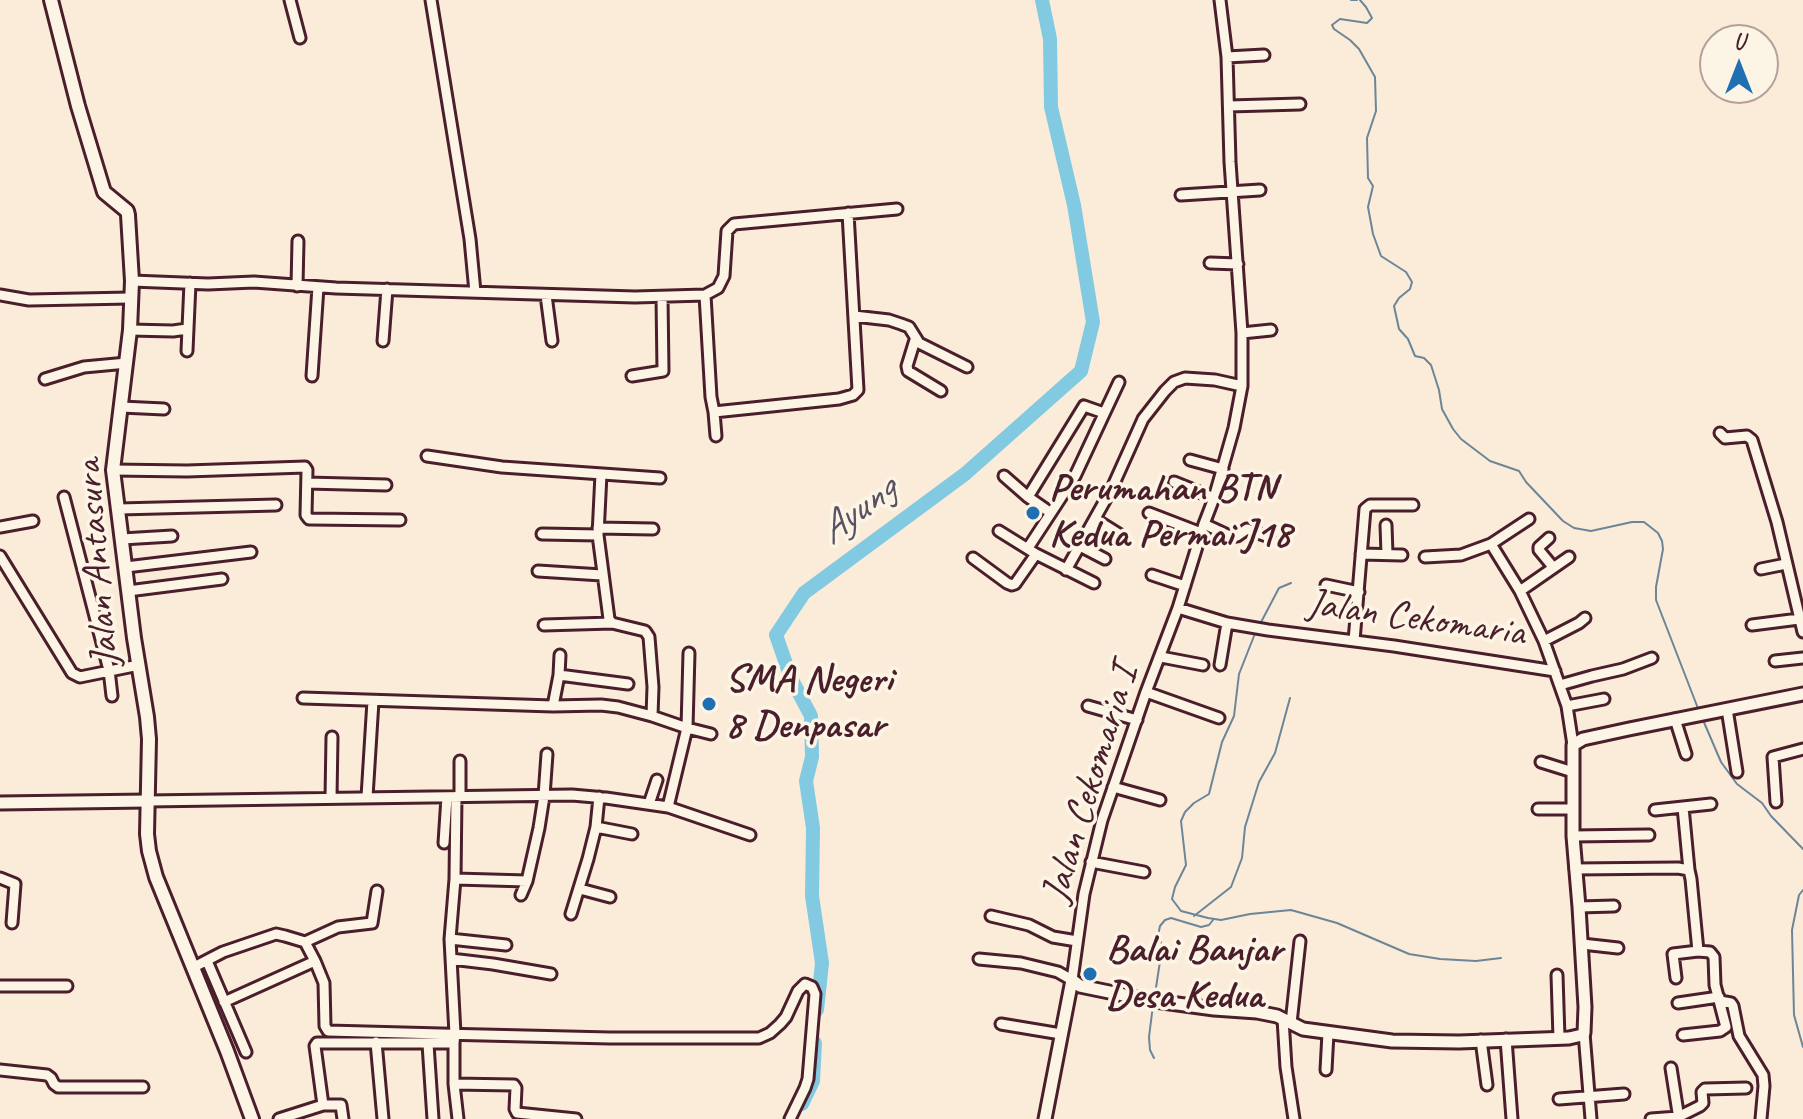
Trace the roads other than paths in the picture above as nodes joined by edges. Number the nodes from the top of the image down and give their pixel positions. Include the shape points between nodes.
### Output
1 (51, 0) edge
2 (290, 0) edge
3 (431, 0) edge
4 (1220, 0) edge
5 (300, 38) dead end
6 (1264, 55) dead end
7 (1227, 57) junction
8 (1300, 104) dead end
9 (1229, 106) junction
10 (1260, 190) dead end
11 (1232, 192) junction
12 (1181, 195) dead end
13 (897, 209) dead end
14 (848, 213) junction
15 (298, 241) dead end
16 (1210, 263) dead end
17 (1238, 264) junction
18 (132, 281) junction
19 (190, 283) junction
20 (297, 286) junction
21 (318, 287) junction
22 (387, 289) junction
23 (475, 292) junction
24 (0, 295) edge
25 (546, 295) junction
26 (705, 295) junction
27 (662, 297) junction
28 (130, 298) junction
29 (854, 316) junction
30 (187, 329) junction
31 (130, 330) junction
32 (1271, 330) dead end
33 (1242, 333) junction
34 (915, 340) junction
35 (383, 341) dead end
36 (552, 341) dead end
37 (187, 351) dead end
38 (127, 363) junction
39 (967, 367) dead end
40 (312, 376) dead end
41 (632, 376) dead end
42 (45, 379) dead end
43 (1119, 382) dead end
44 (1242, 386) junction
45 (941, 391) dead end
46 (121, 407) junction
47 (164, 409) dead end
48 (714, 412) junction
49 (1104, 413) junction
50 (1720, 433) dead end
51 (716, 436) dead end
52 (427, 456) dead end
53 (1190, 460) dead end
54 (1223, 469) junction
55 (113, 470) junction
56 (601, 474) junction
57 (1004, 476) dead end
58 (660, 478) dead end
59 (1174, 482) dead end
60 (307, 483) junction
61 (386, 485) dead end
62 (64, 497) dead end
63 (1028, 497) junction
64 (1214, 498) junction
65 (276, 505) dead end
66 (1413, 505) dead end
67 (119, 509) junction
68 (1051, 513) junction
69 (1149, 513) dead end
70 (1095, 519) junction
71 (1529, 519) dead end
72 (400, 520) dead end
73 (33, 521) dead end
74 (1386, 525) dead end
75 (0, 527) edge
76 (1202, 528) junction
77 (653, 529) dead end
78 (999, 531) dead end
79 (598, 532) junction
80 (542, 534) dead end
81 (1119, 534) dead end
82 (172, 536) dead end
83 (1269, 537) dead end
84 (1549, 538) dead end
85 (122, 539) junction
86 (1491, 544) junction
87 (1080, 546) junction
88 (1032, 551) junction
89 (251, 552) dead end
90 (1361, 554) junction
91 (1387, 554) junction
92 (1402, 555) dead end
93 (0, 556) edge
94 (1425, 557) dead end
95 (1569, 557) dead end
96 (973, 558) dead end
97 (1105, 559) dead end
98 (1786, 564) junction
99 (126, 567) junction
100 (1553, 567) junction
101 (1761, 569) dead end
102 (1066, 570) junction
103 (538, 571) dead end
104 (602, 575) junction
105 (1152, 575) dead end
106 (222, 579) dead end
107 (1094, 583) dead end
108 (1326, 585) dead end
109 (1185, 586) junction
110 (128, 591) junction
111 (1520, 591) junction
112 (1359, 592) junction
113 (1178, 608) junction
114 (1585, 618) dead end
115 (1799, 619) junction
116 (612, 623) junction
117 (1227, 623) junction
118 (544, 625) dead end
119 (1752, 625) dead end
120 (1803, 632) edge
121 (1354, 641) junction
122 (1544, 641) junction
123 (689, 653) dead end
124 (560, 655) dead end
125 (1161, 657) junction
126 (1652, 658) dead end
127 (1803, 658) edge
128 (1775, 661) dead end
129 (139, 665) junction
130 (1203, 665) dead end
131 (1220, 665) dead end
132 (109, 670) junction
133 (1555, 671) junction
134 (559, 675) junction
135 (628, 684) dead end
136 (1560, 685) junction
137 (1146, 692) junction
138 (1803, 694) edge
139 (112, 696) dead end
140 (303, 698) dead end
141 (1604, 699) dead end
142 (373, 701) junction
143 (553, 706) junction
144 (1088, 706) dead end
145 (1567, 706) junction
146 (1727, 709) junction
147 (652, 716) junction
148 (1219, 718) dead end
149 (1675, 719) junction
150 (1137, 720) junction
151 (687, 728) junction
152 (711, 734) dead end
153 (332, 737) dead end
154 (1573, 745) junction
155 (1803, 749) edge
156 (547, 754) dead end
157 (1686, 754) dead end
158 (460, 761) dead end
159 (1541, 762) dead end
160 (1573, 772) junction
161 (1737, 772) dead end
162 (657, 780) dead end
163 (1113, 787) junction
164 (544, 796) junction
165 (367, 797) junction
166 (454, 797) junction
167 (599, 797) junction
168 (331, 798) junction
169 (1160, 800) dead end
170 (147, 801) junction
171 (1776, 802) dead end
172 (0, 803) edge
173 (649, 804) junction
174 (1711, 804) dead end
175 (668, 807) junction
176 (1683, 807) junction
177 (1538, 809) dead end
178 (1572, 809) junction
179 (1655, 810) dead end
180 (596, 827) junction
181 (632, 834) dead end
182 (750, 835) dead end
183 (1649, 835) dead end
184 (1573, 836) junction
185 (444, 843) dead end
186 (1091, 862) junction
187 (1575, 869) junction
188 (1689, 870) junction
189 (1144, 872) dead end
190 (0, 878) edge
191 (455, 879) junction
192 (527, 881) junction
193 (580, 889) junction
194 (377, 891) dead end
195 (521, 895) dead end
196 (610, 897) dead end
197 (1614, 906) dead end
198 (1579, 907) junction
199 (571, 914) dead end
200 (991, 916) dead end
201 (12, 923) dead end
202 (450, 939) junction
203 (1077, 941) junction
204 (1300, 941) dead end
205 (305, 942) junction
206 (1582, 944) junction
207 (506, 945) dead end
208 (1618, 948) dead end
209 (1698, 951) junction
210 (451, 959) junction
211 (979, 959) dead end
212 (207, 961) junction
213 (315, 961) junction
214 (194, 967) junction
215 (551, 974) dead end
216 (1557, 975) dead end
217 (1676, 978) dead end
218 (1072, 980) junction
219 (0, 986) edge
220 (67, 986) dead end
221 (1719, 999) junction
222 (224, 1002) junction
223 (1678, 1003) dead end
224 (1287, 1021) junction
225 (1001, 1024) dead end
226 (1328, 1033) junction
227 (1584, 1033) junction
228 (1061, 1034) junction
229 (1683, 1035) dead end
230 (1559, 1038) junction
231 (455, 1039) junction
232 (1506, 1039) junction
233 (1481, 1040) junction
234 (376, 1042) junction
235 (428, 1044) junction
236 (246, 1052) dead end
237 (0, 1063) edge
238 (1671, 1068) dead end
239 (0, 1070) edge
240 (1326, 1070) dead end
241 (454, 1084) junction
242 (1487, 1085) dead end
243 (143, 1087) dead end
244 (1746, 1088) dead end
245 (1624, 1094) dead end
246 (1588, 1097) junction
247 (1559, 1099) dead end
248 (323, 1105) junction
249 (293, 1116) edge
250 (1678, 1118) edge
251 (252, 1119) edge
252 (279, 1119) edge
253 (343, 1119) edge
254 (383, 1119) edge
255 (433, 1119) edge
256 (458, 1119) edge
257 (576, 1119) edge
258 (790, 1119) edge
259 (1045, 1119) edge
260 (1294, 1119) edge
261 (1512, 1119) edge
262 (1591, 1119) edge
263 (1651, 1119) edge
264 (1761, 1119) edge

1 - 18 main road, Jalan Antasura via 104,192 127,211
2 - 5 street
3 - 23 street
4 - 7 street, Jalan Cekomaria I
6 - 7 street
7 - 9 street, Jalan Cekomaria I
8 - 9 street
9 - 11 street, Jalan Cekomaria I
10 - 11 street
11 - 12 street
11 - 17 street, Jalan Cekomaria I
13 - 14 street
14 - 26 street via 734,224 727,231 724,276 718,288
14 - 29 street
15 - 20 street
16 - 17 street
17 - 33 street, Jalan Cekomaria I
18 - 19 street
18 - 28 main road, Jalan Antasura
19 - 20 street
19 - 30 street
20 - 21 street
21 - 22 street
21 - 40 street
22 - 23 street
22 - 35 street
23 - 25 street
24 - 28 street via 29,300
25 - 27 street
25 - 36 street
26 - 27 street
26 - 48 street
27 - 41 street via 662,372
28 - 31 main road, Jalan Antasura
29 - 34 street via 909,327
29 - 48 street via 858,390 853,395
30 - 31 street
30 - 37 street
31 - 38 main road, Jalan Antasura
32 - 33 street
33 - 44 street, Jalan Cekomaria I
34 - 39 street
34 - 45 street via 908,371
38 - 42 street via 84,367
38 - 46 main road, Jalan Antasura
43 - 49 street
44 - 54 street, Jalan Cekomaria I
44 - 70 street via 1185,378 1174,382 1143,419
46 - 47 street
46 - 55 main road, Jalan Antasura
48 - 51 street
49 - 63 street via 1084,406
49 - 68 street
50 - 98 street via 1752,440
52 - 56 street
53 - 54 street
54 - 64 street, Jalan Cekomaria I
55 - 60 street via 301,467 307,470
55 - 67 main road, Jalan Antasura
56 - 58 street
56 - 79 street
57 - 63 street
59 - 64 street
60 - 61 street
60 - 72 street via 309,519
62 - 132 street
63 - 68 street
64 - 76 street, Jalan Cekomaria I
65 - 67 street
66 - 90 street via 1366,507
67 - 85 main road, Jalan Antasura
68 - 88 street
69 - 76 street
70 - 81 street
70 - 87 street
71 - 86 street
73 - 75 street
74 - 91 street
76 - 83 street via 1232,537 1247,529
76 - 109 street, Jalan Cekomaria I
77 - 79 street
78 - 88 street
79 - 80 street
79 - 104 street
82 - 85 street
84 - 100 street via 1539,549
85 - 99 main road, Jalan Antasura
86 - 94 street via 1461,555
86 - 111 street
87 - 97 street
87 - 102 street
88 - 96 street via 1012,585
88 - 102 street
89 - 99 street
90 - 91 street
90 - 112 street
91 - 92 street
93 - 132 street via 72,673 80,677
95 - 100 street
98 - 101 street
98 - 115 street
99 - 110 main road, Jalan Antasura
100 - 111 street
102 - 107 street
103 - 104 street
104 - 116 street
105 - 109 street
106 - 110 street
108 - 112 street
109 - 113 street, Jalan Cekomaria I
110 - 129 main road, Jalan Antasura
111 - 122 street
112 - 121 street
113 - 117 street, Jalan Cekomaria
113 - 125 street, Jalan Cekomaria I
114 - 122 street
115 - 119 street
115 - 120 street
116 - 118 street
116 - 147 street via 645,631 649,637
117 - 121 street, Jalan Cekomaria
117 - 131 street
121 - 133 street, Jalan Cekomaria
122 - 133 street
123 - 151 street
124 - 134 street
125 - 130 street
125 - 137 street, Jalan Cekomaria I
126 - 136 street
127 - 128 street
129 - 132 street
129 - 170 main road, Jalan Antasura via 149,739
132 - 139 street
133 - 136 street
134 - 135 street
134 - 143 street
136 - 145 street
137 - 148 street
137 - 150 street, Jalan Cekomaria I
138 - 146 street
140 - 142 street
141 - 145 street
142 - 143 street
142 - 165 street
143 - 147 street via 601,705
144 - 150 street
145 - 154 street
146 - 149 street
146 - 161 street
147 - 151 street
149 - 154 street
149 - 157 street
150 - 163 street, Jalan Cekomaria I
151 - 152 street
151 - 175 street
153 - 168 street
154 - 160 street
155 - 171 street via 1773,757
156 - 164 street
158 - 166 street
159 - 160 street
160 - 178 street
162 - 173 street
163 - 169 street
163 - 186 street, Jalan Cekomaria I
164 - 166 street
164 - 167 street
164 - 192 street
165 - 166 street
165 - 168 street
166 - 185 street
166 - 191 street
167 - 173 street
167 - 180 street
168 - 170 street
170 - 172 street
170 - 214 main road, Jalan Antasura via 151,861
173 - 175 street
174 - 176 street
175 - 182 street
176 - 179 street
176 - 188 street
177 - 178 street
178 - 184 street
180 - 181 street
180 - 193 street
183 - 184 street
184 - 187 street
186 - 189 street
186 - 203 street, Jalan Cekomaria I
187 - 188 street
187 - 198 street
188 - 209 street
190 - 201 street via 15,884
191 - 192 street
191 - 202 street
192 - 195 street
193 - 196 street
193 - 199 street
194 - 205 street via 372,923 338,927
197 - 198 street
198 - 206 street
200 - 203 street
202 - 207 street
202 - 210 street
203 - 218 street, Jalan Cekomaria I
204 - 224 street
205 - 212 street via 276,934
205 - 213 street
206 - 208 street
206 - 227 street
209 - 217 street via 1673,954
209 - 221 street via 1713,955
210 - 215 street
210 - 231 street
211 - 218 street via 1021,963
212 - 214 street
212 - 222 street
213 - 222 street
213 - 231 street via 324,983 328,1031
214 - 251 main road, Jalan Antasura
216 - 230 street
218 - 224 street via 1151,1001 1257,1012
218 - 228 street
219 - 220 street
221 - 223 street
221 - 229 street via 1726,1027
221 - 264 street via 1733,1006 1739,1036 1763,1075
222 - 236 street
224 - 226 street
224 - 260 street via 1286,1067
225 - 228 street
226 - 233 street via 1392,1041
226 - 240 street
227 - 230 street
227 - 246 street
228 - 259 street
230 - 232 street
231 - 235 street
231 - 241 street
231 - 258 street via 759,1038 786,1017 805,984 815,994 808,1079
232 - 233 street
232 - 261 street
233 - 242 street
234 - 235 street
234 - 248 street via 315,1046
234 - 254 street
235 - 255 street
237 - 239 street
238 - 250 street
239 - 243 street via 47,1075 58,1087
241 - 256 street
241 - 257 street via 514,1085 517,1113
244 - 250 street via 1703,1090 1702,1104
245 - 246 street
246 - 247 street
246 - 262 street
248 - 249 street
248 - 253 street via 341,1105
249 - 252 street
250 - 263 street

